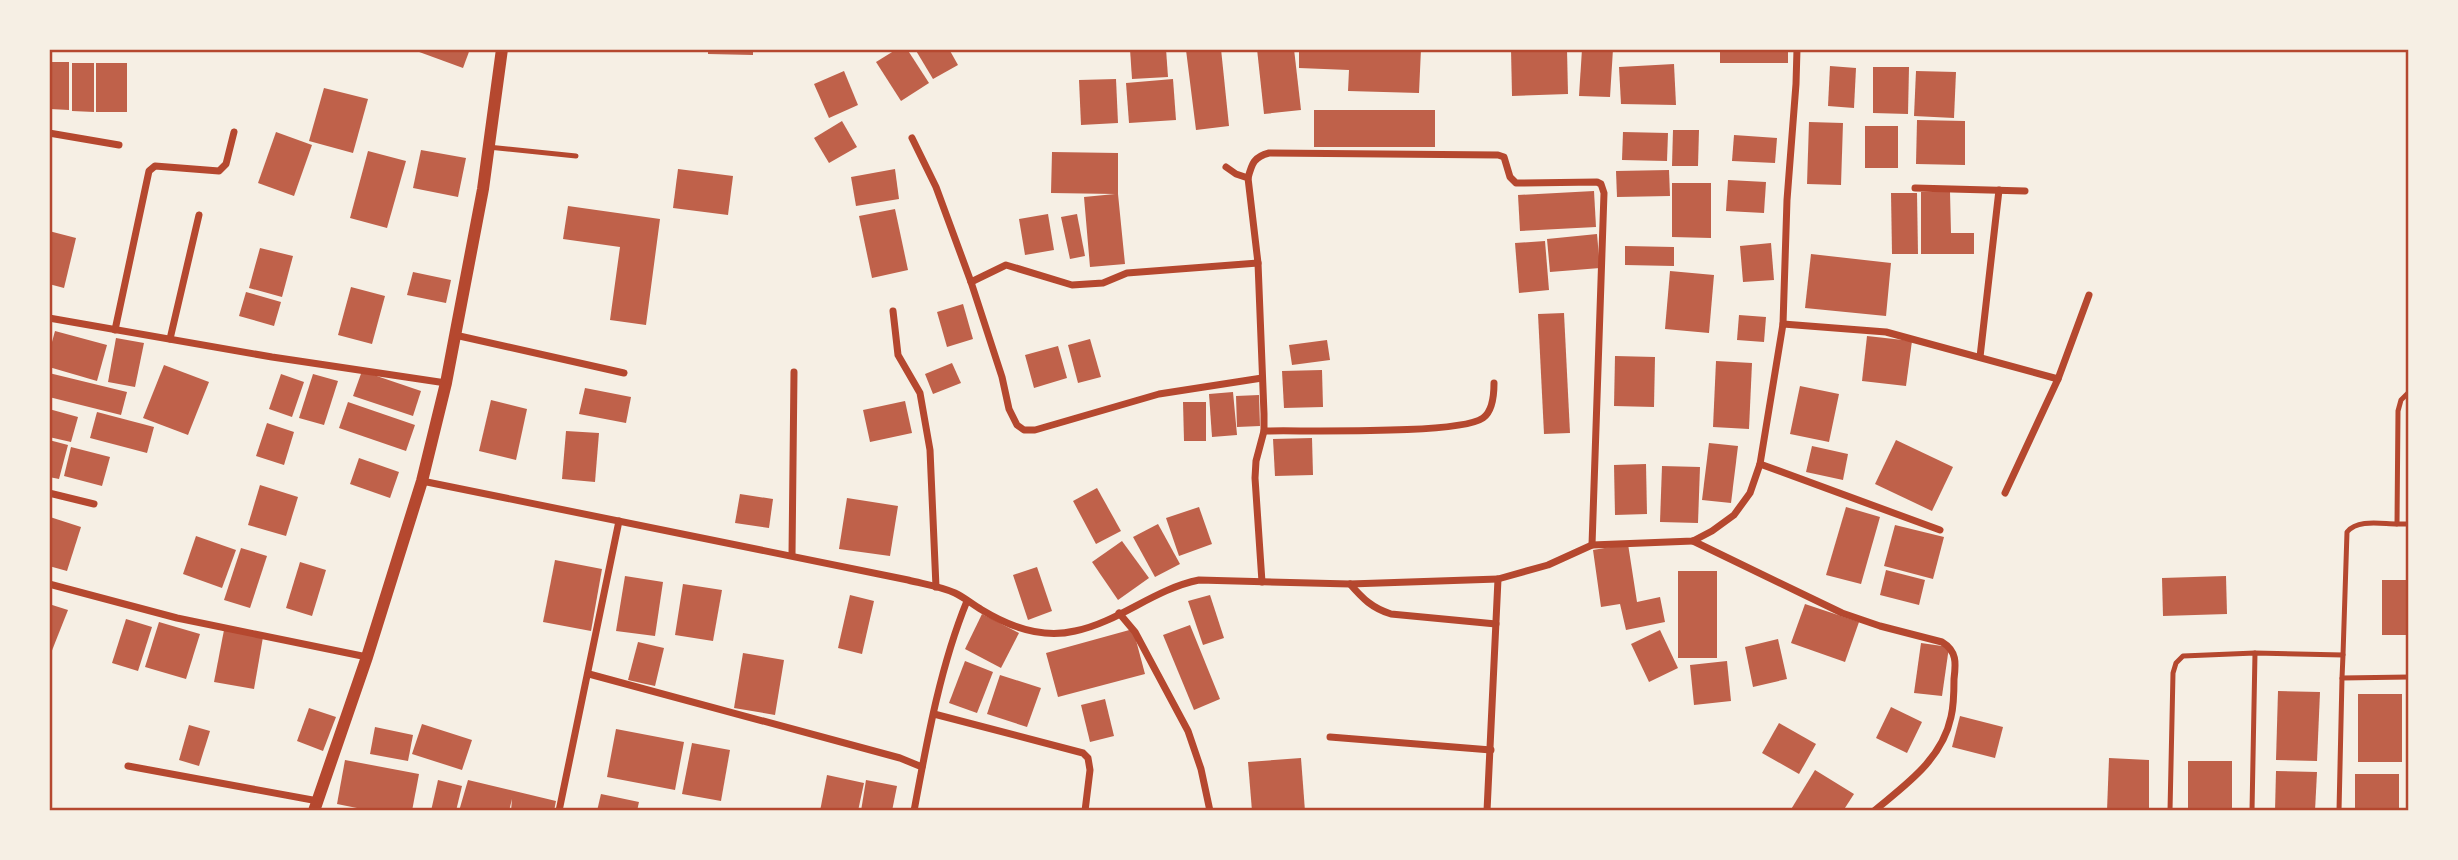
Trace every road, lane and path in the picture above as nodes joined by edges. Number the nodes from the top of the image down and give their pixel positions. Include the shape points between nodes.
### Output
1 (502, 49) edge
2 (1797, 49) edge
3 (234, 132) dead end
4 (49, 133) edge
5 (912, 138) dead end
6 (119, 145) dead end
7 (488, 146) junction
8 (576, 156) dead end
9 (1226, 167) dead end
10 (1248, 178) junction
11 (1915, 188) dead end
12 (1998, 190) junction
13 (2025, 191) dead end
14 (199, 215) dead end
15 (1258, 263) junction
16 (971, 282) junction
17 (2089, 295) dead end
18 (893, 311) dead end
19 (49, 318) edge
20 (1783, 324) junction
21 (115, 330) junction
22 (455, 335) junction
23 (170, 339) junction
24 (1980, 358) junction
25 (794, 372) dead end
26 (624, 373) dead end
27 (1262, 378) junction
28 (2058, 379) junction
29 (446, 383) junction
30 (1494, 383) dead end
31 (2409, 393) edge
32 (1264, 431) junction
33 (1760, 464) junction
34 (422, 481) junction
35 (49, 493) edge
36 (2005, 493) dead end
37 (94, 504) dead end
38 (618, 521) junction
39 (2396, 524) junction
40 (2409, 524) edge
41 (1940, 530) dead end
42 (1693, 541) junction
43 (1592, 545) junction
44 (792, 555) junction
45 (1498, 579) junction
46 (1262, 582) junction
47 (49, 584) edge
48 (1350, 584) junction
49 (936, 587) junction
50 (967, 601) junction
51 (1119, 613) junction
52 (1496, 624) junction
53 (2255, 653) junction
54 (2343, 655) junction
55 (367, 657) junction
56 (589, 674) junction
57 (2409, 677) edge
58 (2342, 678) junction
59 (934, 714) junction
60 (1331, 737) dead end
61 (1492, 750) junction
62 (128, 766) dead end
63 (922, 767) junction
64 (316, 806) edge
65 (559, 811) edge
66 (914, 811) edge
67 (1085, 811) edge
68 (1210, 811) edge
69 (1487, 811) edge
70 (1874, 811) edge
71 (2170, 811) edge
72 (2252, 811) edge
73 (2339, 811) edge

1 - 7 street
2 - 20 street
3 - 21 street via 226,164 219,171 163,166 149,171
4 - 6 street
5 - 16 street via 936,187
7 - 8 lane
7 - 22 street
9 - 10 street
10 - 15 street
10 - 43 street via 1253,161 1269,153 1498,155 1504,157 1513,180 1597,182 1603,188
11 - 12 street
12 - 13 street
12 - 24 street
14 - 23 street
15 - 16 street via 1128,274 1103,283 1072,285 1006,265
15 - 27 street
16 - 27 street via 1009,409 1024,430 1159,394
17 - 28 street
18 - 49 street via 898,355 920,393 928,437
19 - 21 street
20 - 24 street via 1886,332
20 - 33 street
21 - 23 street
22 - 26 street
22 - 29 street
23 - 29 street
24 - 28 street
25 - 44 street
27 - 32 street
28 - 36 street
29 - 34 street
30 - 32 street via 1489,413 1472,423 1427,429
31 - 39 lane via 2398,411
32 - 46 street via 1255,478
33 - 41 street
33 - 42 street via 1750,493 1734,515
34 - 38 street
34 - 55 street
35 - 37 street
38 - 44 street
38 - 56 street
39 - 40 lane
39 - 54 lane via 2362,524 2347,532
42 - 43 street
42 - 70 street via 1842,613 1942,642 1954,653 1952,716 1944,738 1917,775
43 - 45 street via 1548,565
44 - 49 street
45 - 48 street
45 - 52 street
46 - 48 street
46 - 51 street via 1220,579 1182,584
47 - 55 street via 177,618
48 - 52 street via 1376,610
49 - 50 street
50 - 51 street via 1011,626 1053,633 1074,632
50 - 59 street
51 - 68 street via 1135,632 1188,731
52 - 61 street
53 - 54 lane
53 - 71 lane via 2195,654 2176,663
53 - 72 lane
54 - 58 lane
55 - 64 street
56 - 63 street
56 - 65 street
57 - 58 lane
58 - 73 lane
59 - 63 street
59 - 67 street via 1083,753 1090,770
60 - 61 street
61 - 69 street
62 - 64 street
63 - 66 street

